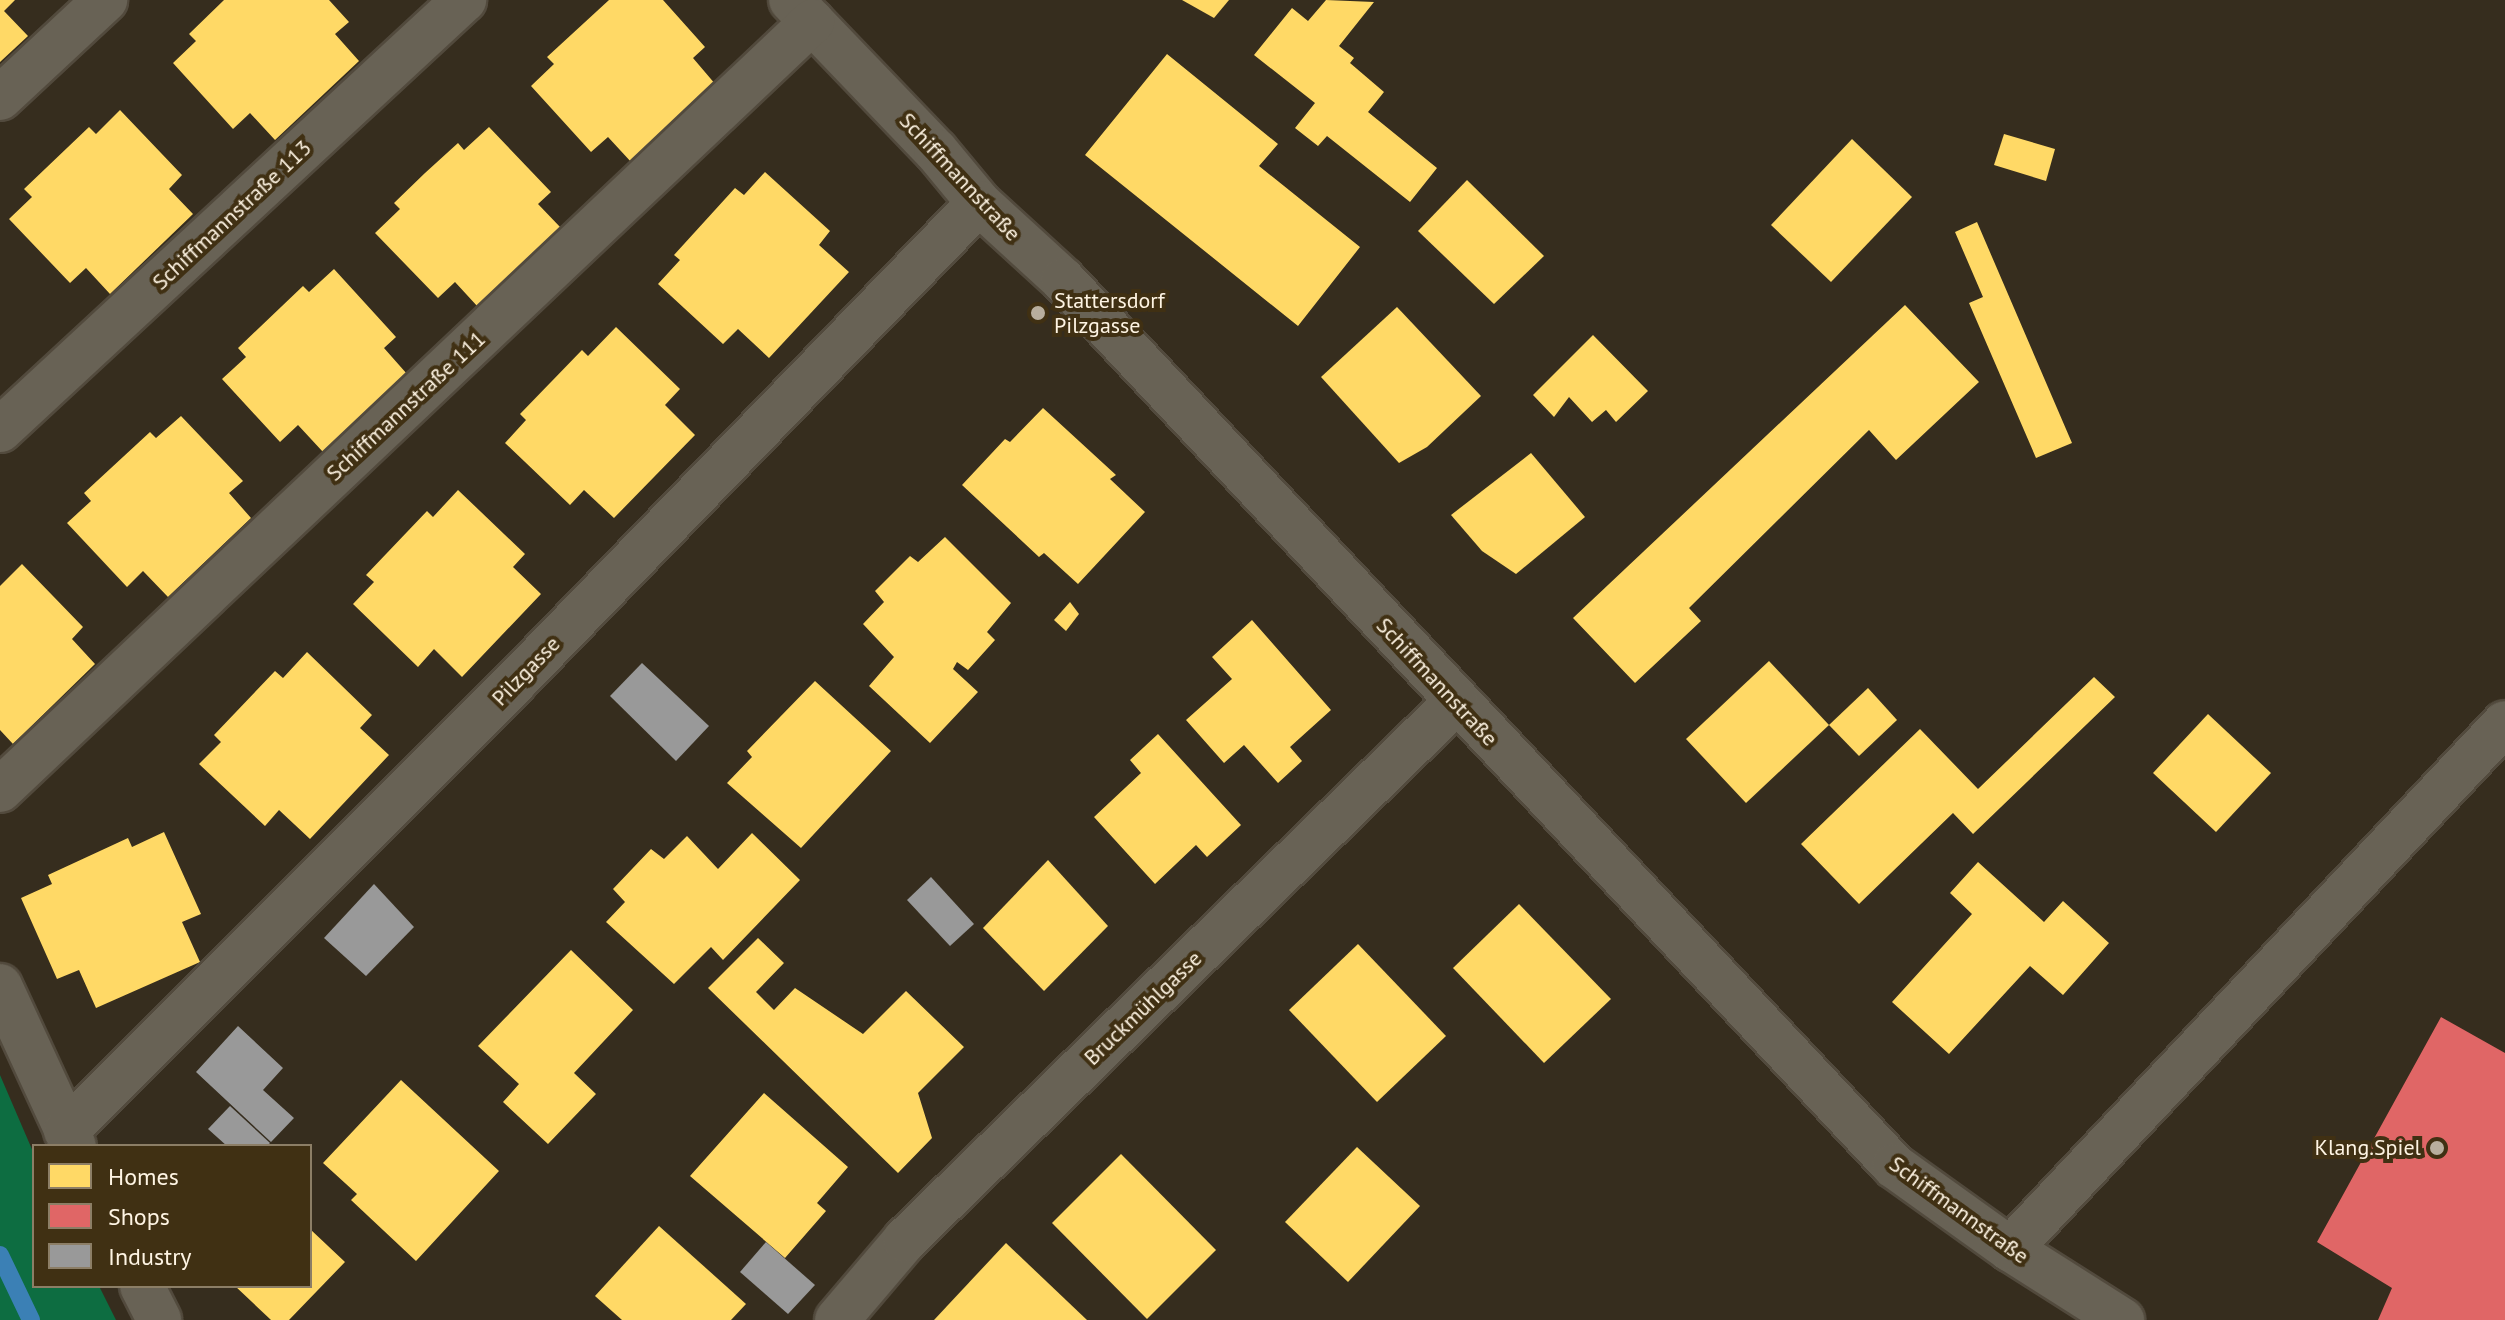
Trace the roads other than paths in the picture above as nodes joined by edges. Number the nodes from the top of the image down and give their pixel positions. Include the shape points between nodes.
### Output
1 (105, 0) edge
2 (464, 0) edge
3 (801, 11) edge
4 (0, 98) edge
5 (979, 203) junction
6 (0, 430) edge
7 (1456, 702) junction
8 (2505, 723) edge
9 (0, 790) edge
10 (0, 986) edge
11 (70, 1138) edge
12 (2010, 1249) junction
13 (143, 1288) edge
14 (159, 1320) edge
15 (837, 1320) edge
16 (2122, 1320) edge

1 - 4 street
2 - 6 street, Schiffmannstraße 113
3 - 5 street, Schiffmannstraße
3 - 9 street, Schiffmannstraße 111
5 - 7 street, Schiffmannstraße via 1063,280
5 - 11 street, Pilzgasse
7 - 12 street, Schiffmannstraße via 1894,1166
7 - 15 street, Bruckmühlgasse via 905,1240
8 - 12 street
10 - 11 street
12 - 16 street, Schiffmannstraße
13 - 14 street

